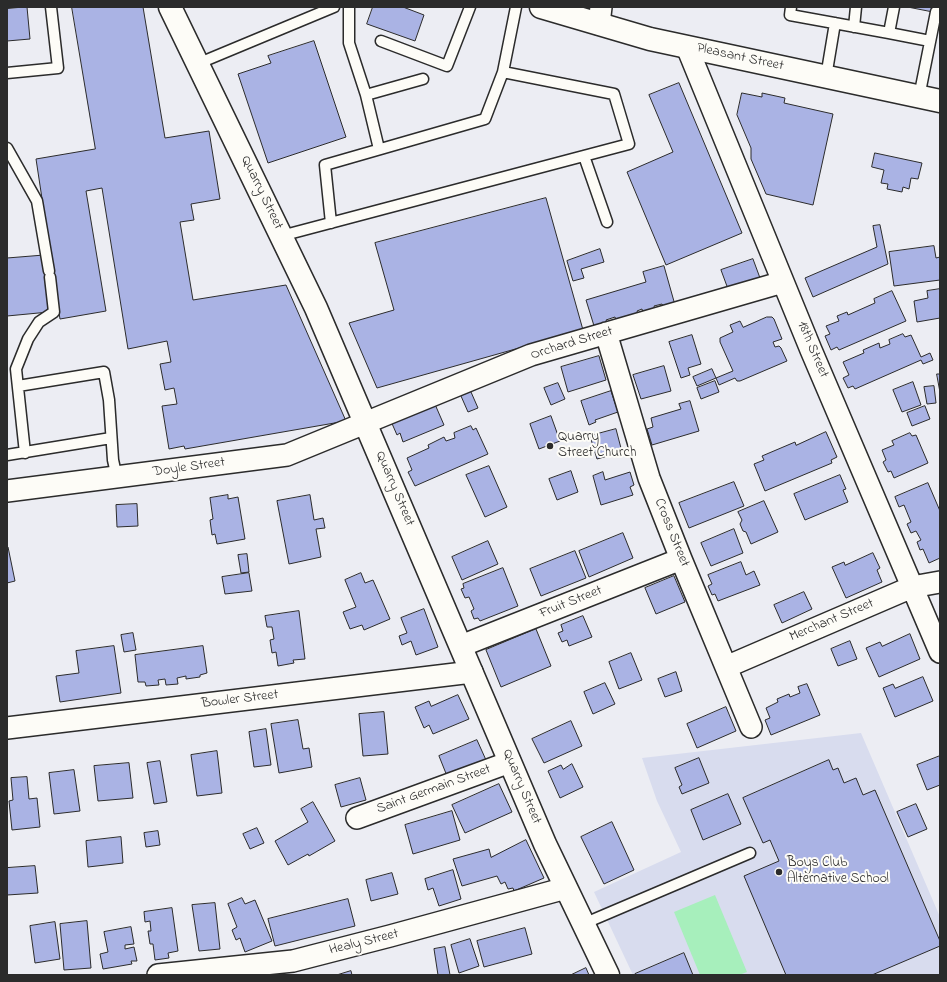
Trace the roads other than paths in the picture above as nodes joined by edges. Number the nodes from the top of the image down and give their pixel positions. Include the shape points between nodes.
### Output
1 (51, 7) edge
2 (170, 7) edge
3 (334, 7) edge
4 (349, 7) edge
5 (470, 7) edge
6 (516, 7) edge
7 (542, 7) edge
8 (791, 7) edge
9 (856, 7) edge
10 (894, 7) edge
11 (936, 12) dead end
12 (600, 16) edge
13 (835, 24) junction
14 (854, 27) junction
15 (889, 33) junction
16 (381, 40) dead end
17 (930, 41) junction
18 (687, 47) junction
19 (197, 64) junction
20 (503, 72) junction
21 (7, 73) edge
22 (826, 77) junction
23 (423, 79) dead end
24 (366, 94) junction
25 (919, 97) junction
26 (940, 101) edge
27 (7, 148) edge
28 (379, 149) junction
29 (584, 156) junction
30 (607, 222) dead end
31 (331, 223) junction
32 (281, 236) junction
33 (783, 282) junction
34 (606, 333) junction
35 (18, 386) junction
36 (366, 423) junction
37 (111, 438) junction
38 (25, 453) junction
39 (7, 455) edge
40 (117, 478) junction
41 (7, 491) edge
42 (681, 559) junction
43 (940, 582) edge
44 (912, 587) junction
45 (461, 646) junction
46 (940, 652) edge
47 (726, 667) junction
48 (472, 672) junction
49 (751, 727) dead end
50 (7, 728) edge
51 (510, 762) junction
52 (357, 818) dead end
53 (750, 853) dead end
54 (566, 888) junction
55 (583, 924) junction
56 (158, 975) edge
57 (608, 975) edge

1 - 21 lane via 58,68
2 - 19 main road, Quarry Street
3 - 19 lane
4 - 24 lane via 349,43
5 - 16 lane via 447,66
6 - 20 lane
7 - 12 main road, Pleasant Street
8 - 13 lane via 790,16
9 - 14 lane
10 - 15 lane
11 - 17 lane
12 - 18 main road, Pleasant Street via 650,39
13 - 14 lane
13 - 22 lane
14 - 15 lane
15 - 17 lane
17 - 25 lane
18 - 22 main road, Pleasant Street
18 - 33 street, 18th Street
19 - 32 main road, Quarry Street
20 - 28 lane via 485,119
20 - 29 lane via 614,94 630,144
22 - 25 main road, Pleasant Street
23 - 24 lane
24 - 28 lane
25 - 26 main road, Pleasant Street
27 - 35 lane via 37,202 54,312 39,322 28,339 16,370
28 - 31 lane via 325,165
29 - 30 lane
29 - 31 lane
31 - 32 lane
32 - 36 main road, Quarry Street via 316,308
33 - 34 street, Orchard Street
33 - 44 street, 18th Street
34 - 36 street, Orchard Street via 531,355
34 - 42 street, Cross Street via 649,478
35 - 37 lane via 104,372 109,400
35 - 38 lane
36 - 40 street, Doyle Street via 287,455
36 - 45 main road, Quarry Street
37 - 38 lane
37 - 40 lane
38 - 39 lane
40 - 41 street, Doyle Street
42 - 45 street, Fruit Street
42 - 47 street, Cross Street
43 - 44 street, Merchant Street
44 - 46 street, 18th Street
44 - 47 street, Merchant Street
45 - 48 main road, Quarry Street
47 - 49 street, Cross Street
48 - 50 street, Bowler Street
48 - 51 main road, Quarry Street
51 - 52 street, Saint Germain Street
51 - 54 main road, Quarry Street
53 - 55 lane
54 - 55 main road, Quarry Street
54 - 56 street, Healy Street via 292,961
55 - 57 main road, Quarry Street

